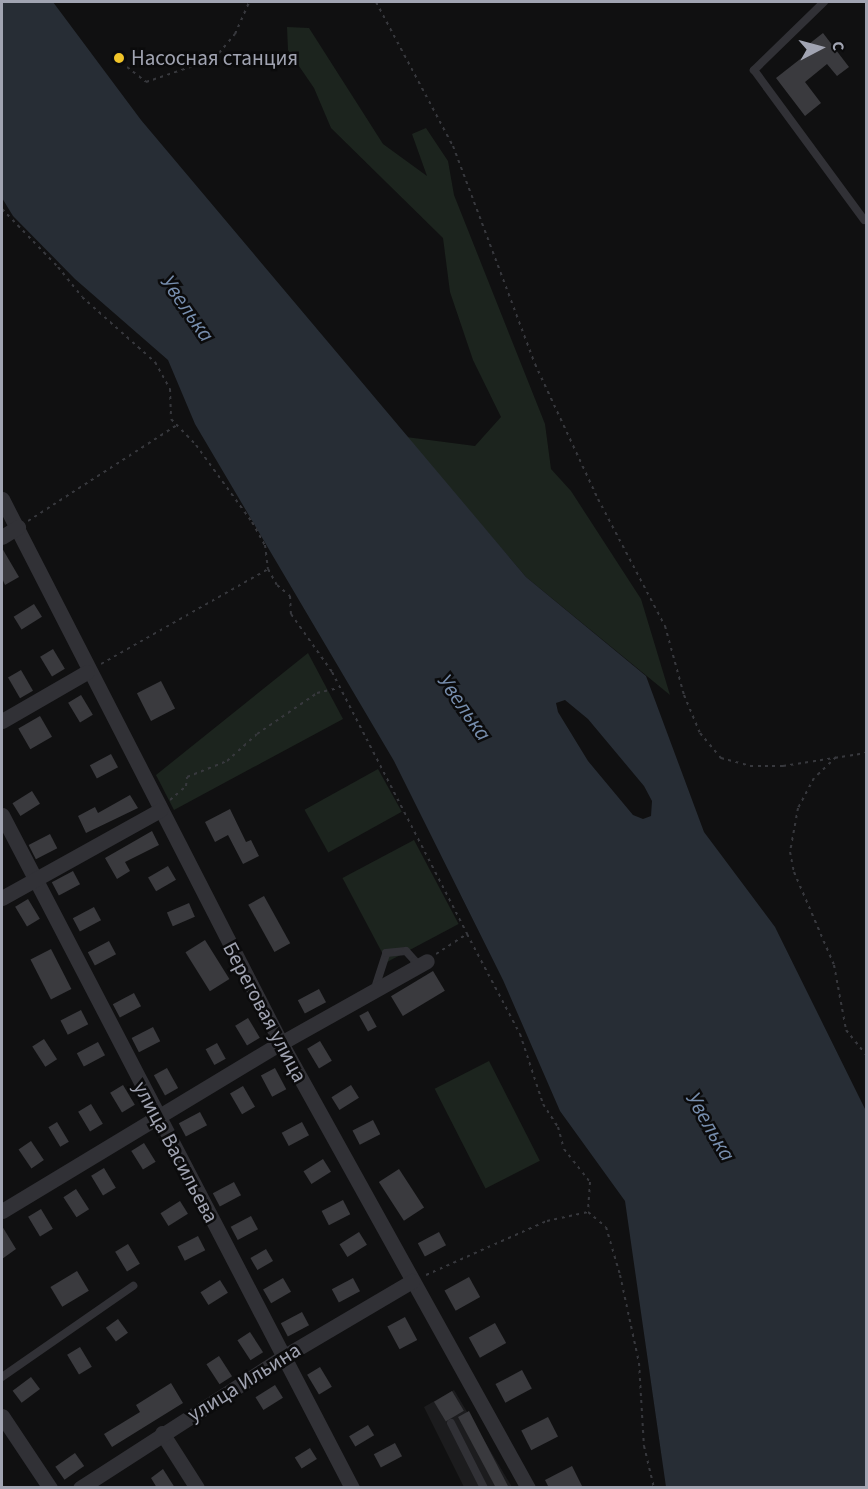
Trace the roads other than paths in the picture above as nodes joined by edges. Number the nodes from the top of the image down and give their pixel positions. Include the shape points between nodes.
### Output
1 (824, 2) edge
2 (864, 220) dead end
3 (2, 500) edge
4 (18, 527) junction
5 (2, 537) edge
6 (87, 672) junction
7 (2, 722) edge
8 (160, 810) junction
9 (2, 815) edge
10 (33, 879) junction
11 (2, 898) edge
12 (427, 961) road end
13 (413, 969) junction
14 (373, 992) junction
15 (280, 1043) junction
16 (157, 1116) junction
17 (2, 1211) edge
18 (412, 1281) junction
19 (133, 1286) dead end
20 (283, 1357) junction
21 (2, 1377) edge
22 (2, 1416) edge
23 (451, 1423) dead end
24 (162, 1433) junction
25 (50, 1488) edge
26 (80, 1488) edge
27 (197, 1488) edge
28 (351, 1488) edge
29 (484, 1488) edge
30 (528, 1488) edge

1 - 2 lane via 754,69
3 - 4 street, Береговая улица
4 - 5 street
4 - 6 street, Береговая улица
6 - 7 street
6 - 8 street, Береговая улица
8 - 10 street
8 - 15 street, Береговая улица
9 - 10 street, улица Васильева
10 - 11 street
10 - 16 street, улица Васильева
12 - 13 street
13 - 14 street
13 - 14 lane via 415,961 406,951 386,953
14 - 15 street
15 - 16 street
15 - 18 street, Береговая улица
16 - 17 street
16 - 20 street, улица Васильева
18 - 20 street, улица Ильина
18 - 30 street, Береговая улица
19 - 21 lane
20 - 24 street, улица Ильина
20 - 28 street, улица Васильева
22 - 25 street
23 - 29 lane
24 - 26 street, улица Ильина
24 - 27 street

